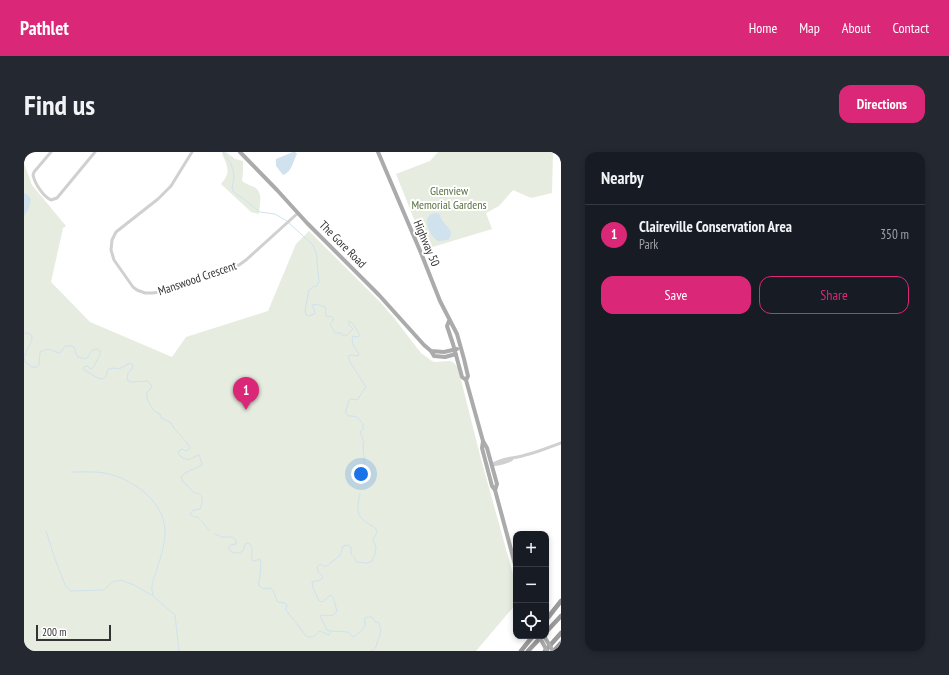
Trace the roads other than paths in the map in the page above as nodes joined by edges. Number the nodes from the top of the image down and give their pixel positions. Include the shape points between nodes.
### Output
1 (51, 152) edge
2 (94, 152) edge
3 (192, 152) edge
4 (240, 152) edge
5 (378, 152) edge
6 (298, 213) junction
7 (449, 321) junction
8 (461, 348) junction
9 (456, 352) junction
10 (466, 380) junction
11 (561, 443) edge
12 (489, 465) junction
13 (516, 567) edge
14 (561, 601) edge
15 (549, 616) edge
16 (561, 616) edge
17 (549, 629) edge
18 (561, 633) edge
19 (531, 639) edge
20 (540, 639) edge
21 (540, 639) edge
22 (545, 639) edge
23 (561, 643) edge
24 (521, 651) edge
25 (528, 651) edge
26 (546, 651) edge
27 (553, 651) edge

1 - 2 street via 33,175 38,186 51,200 57,198
3 - 6 street, Manswood Crescent via 171,186 116,232 112,240 114,260 133,287 138,290 145,293 160,292 181,282 239,265
4 - 6 main road, The Gore Road
5 - 7 main road, Highway 50
6 - 9 main road, The Gore Road via 424,345 431,351
7 - 8 main road, Highway 50
7 - 9 main road, Highway 50 via 447,326
8 - 9 main road, The Gore Road
8 - 10 main road, Highway 50 via 468,376
9 - 10 main road, Highway 50 via 462,377
10 - 12 main road, Highway 50 via 483,441 482,448
11 - 12 street
12 - 13 main road, Highway 50 via 492,486
14 - 15 highway
16 - 17 highway
18 - 26 highway
19 - 24 highway
20 - 26 main road, bridge
21 - 25 highway
22 - 27 main road, bridge
23 - 27 highway

